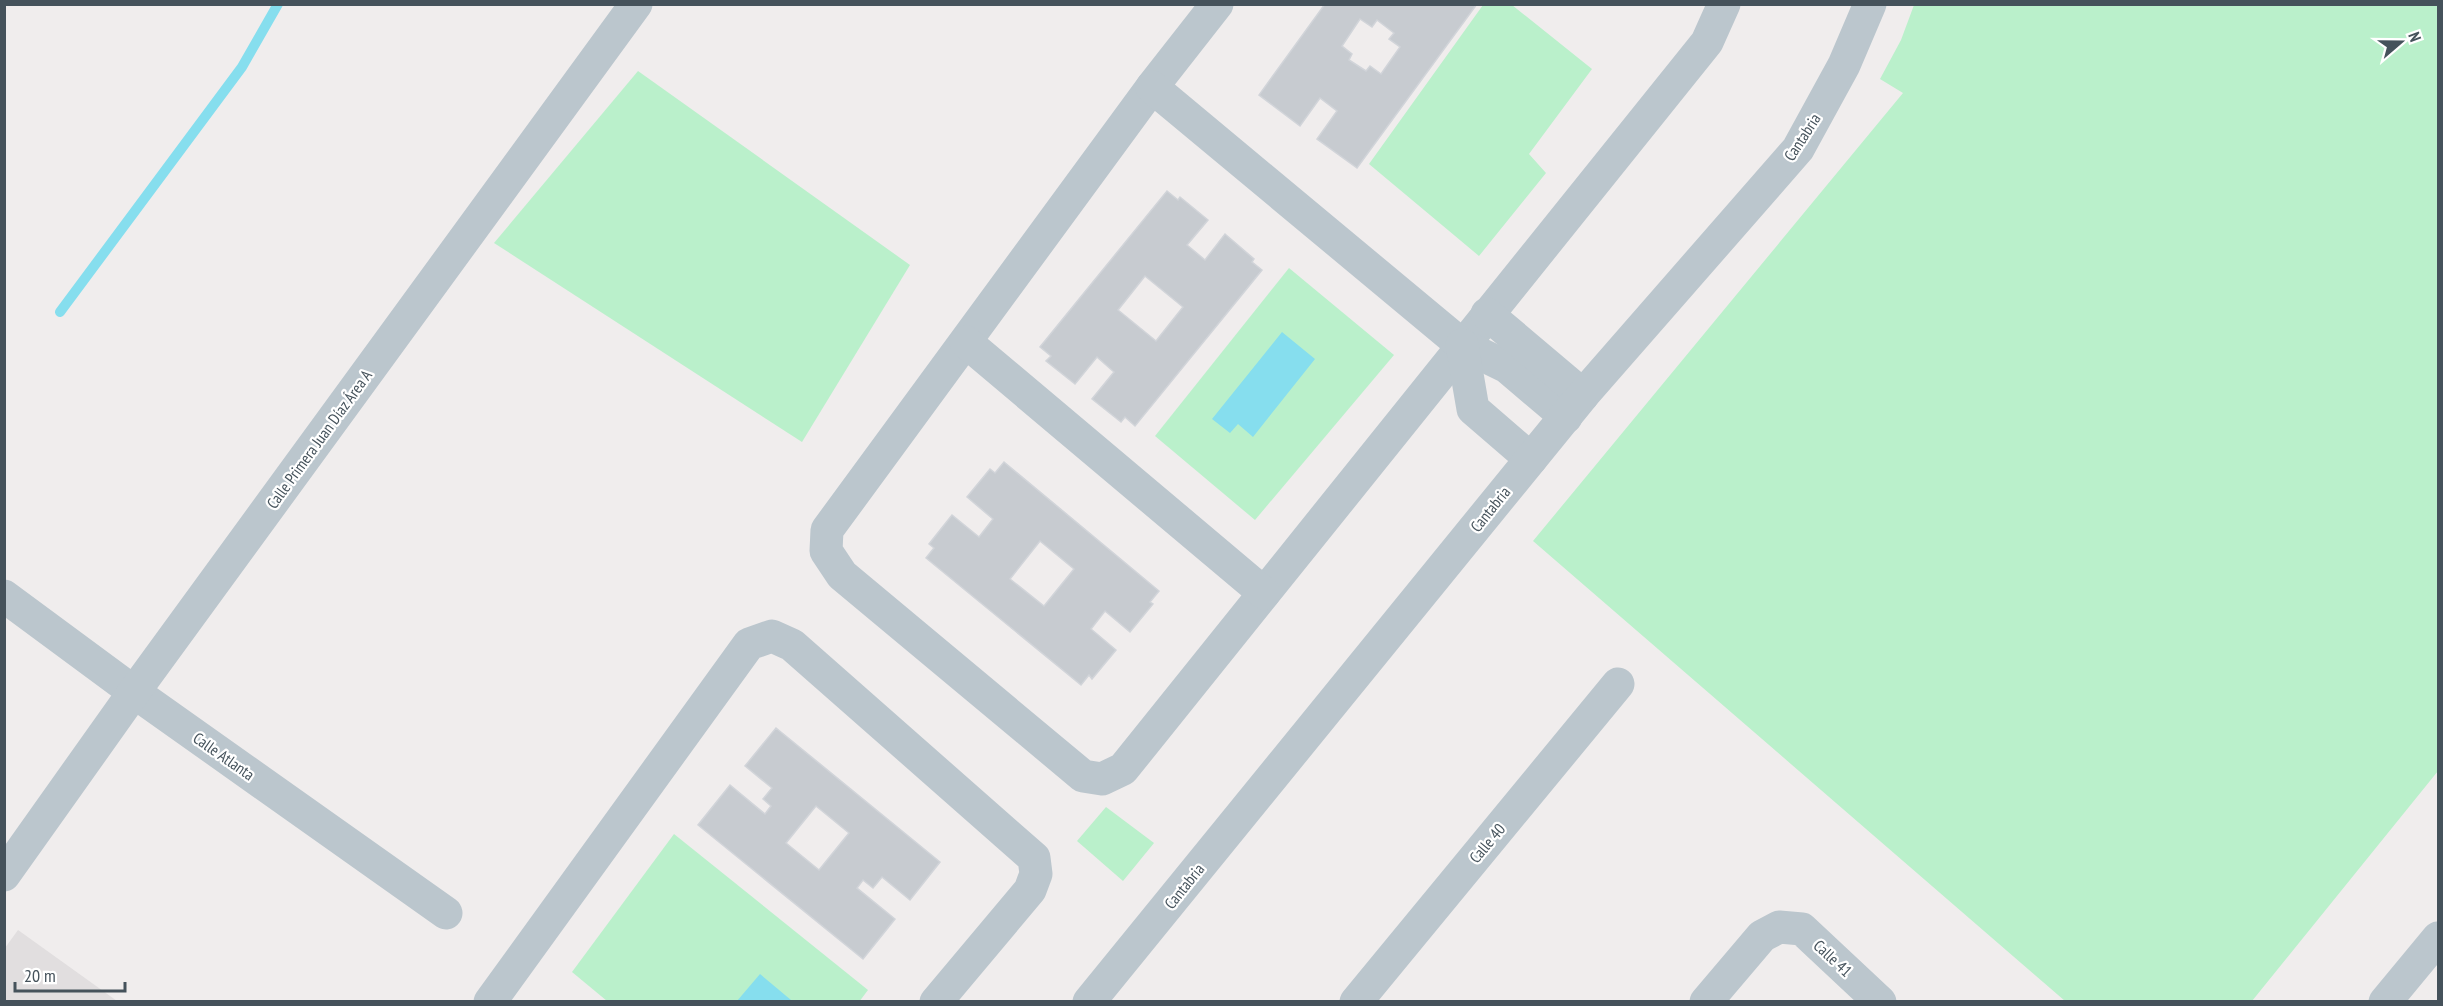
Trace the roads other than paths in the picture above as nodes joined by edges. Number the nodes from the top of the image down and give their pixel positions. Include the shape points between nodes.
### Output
1 (636, 4) edge
2 (1217, 4) edge
3 (1724, 4) edge
4 (1870, 4) edge
5 (1152, 87) junction
6 (1487, 314) junction
7 (966, 342) junction
8 (1462, 345) junction
9 (1574, 406) junction
10 (1531, 459) junction
11 (1264, 593) junction
12 (4, 596) edge
13 (1618, 684) dead end
14 (134, 692) junction
15 (4, 875) edge
16 (446, 913) dead end
17 (2439, 938) edge
18 (490, 1002) edge
19 (936, 1002) edge
20 (1089, 1002) edge
21 (1356, 1002) edge
22 (1706, 1002) edge
23 (1880, 1002) edge
24 (2385, 1002) edge

1 - 14 street, Calle Primera Juan Díaz Área A
2 - 5 street
3 - 6 street via 1707,42
4 - 9 street, Cantabria via 1844,65 1798,149
5 - 7 street
5 - 8 street
6 - 8 street
6 - 9 street
7 - 11 street
7 - 11 street via 827,530 826,552 842,575 1083,776 1102,779 1123,770
8 - 9 street
8 - 10 street via 1473,409
8 - 11 street
9 - 10 street, Cantabria
10 - 20 street, Cantabria
12 - 14 street, Calle Atlanta
13 - 21 street, Calle 40
14 - 15 street, Calle Primera Juan Díaz Área A
14 - 16 street, Calle Atlanta
17 - 24 street
18 - 19 street via 749,644 772,636 792,645 1034,858 1036,874 1030,890
22 - 23 street, Calle 41 via 1762,936 1779,927 1802,929

